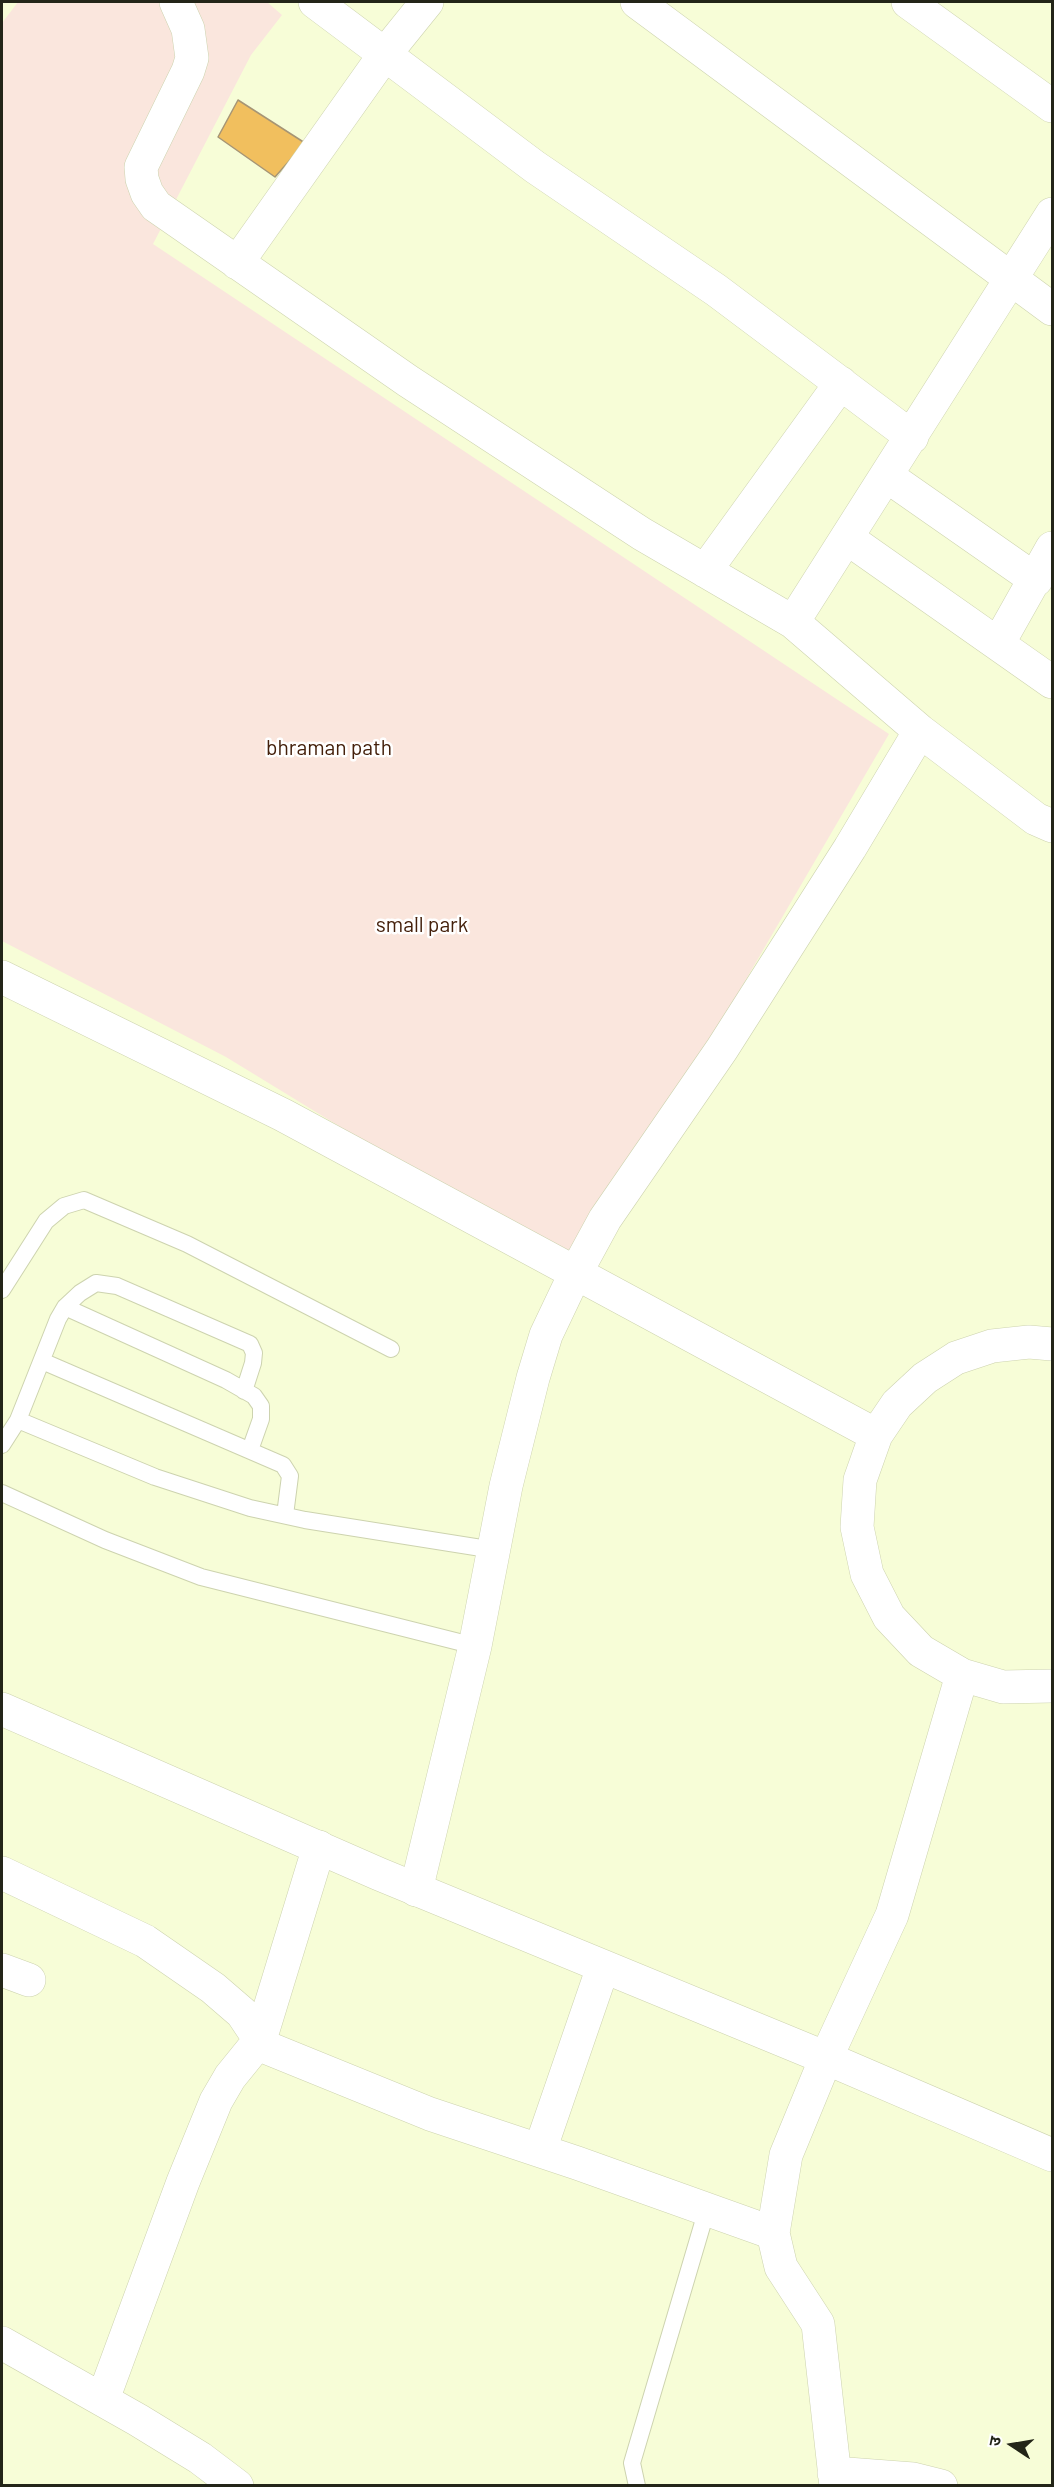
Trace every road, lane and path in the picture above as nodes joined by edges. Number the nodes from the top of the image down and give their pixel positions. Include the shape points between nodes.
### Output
1 (176, 2) edge
2 (315, 2) edge
3 (427, 2) edge
4 (637, 2) edge
5 (908, 2) edge
6 (385, 54) junction
7 (1053, 106) edge
8 (1053, 214) edge
9 (237, 262) junction
10 (1013, 278) junction
11 (1053, 309) edge
12 (841, 383) junction
13 (912, 436) junction
14 (887, 476) junction
15 (847, 538) junction
16 (1053, 548) edge
17 (705, 571) junction
18 (1036, 580) junction
19 (793, 622) junction
20 (998, 644) junction
21 (1053, 682) edge
22 (920, 731) junction
23 (1053, 826) edge
24 (2, 977) edge
25 (575, 1274) junction
26 (2, 1290) edge
27 (65, 1307) junction
28 (1053, 1344) edge
29 (391, 1349) dead end
30 (42, 1361) junction
31 (244, 1391) junction
32 (18, 1420) junction
33 (876, 1435) junction
34 (2, 1445) edge
35 (250, 1450) junction
36 (2, 1493) edge
37 (285, 1515) junction
38 (494, 1550) junction
39 (475, 1646) junction
40 (962, 1675) junction
41 (1053, 1686) edge
42 (2, 1709) edge
43 (319, 1847) junction
44 (2, 1873) edge
45 (416, 1890) junction
46 (603, 1967) junction
47 (260, 2040) junction
48 (826, 2058) junction
49 (540, 2150) junction
50 (1053, 2155) edge
51 (707, 2209) junction
52 (773, 2233) junction
53 (2, 2343) edge
54 (103, 2399) junction
55 (835, 2479) edge
56 (237, 2486) edge
57 (637, 2486) edge
58 (941, 2486) edge

1 - 9 street via 188,29 192,58 141,167 142,179 156,206
2 - 6 street
3 - 6 street
4 - 10 street
5 - 7 street
6 - 9 street
6 - 12 street via 535,167 716,290
8 - 10 street
9 - 17 street via 428,394
10 - 11 street
10 - 13 street
12 - 13 street
12 - 17 street
13 - 14 street
14 - 15 street
14 - 18 street
15 - 19 street
15 - 20 street
16 - 18 street
17 - 19 street
18 - 20 street
19 - 22 street
20 - 21 street
22 - 23 street via 1036,819
22 - 25 street via 722,1048 605,1219
24 - 25 street via 284,1115
25 - 33 street
25 - 38 street via 546,1335 533,1378
26 - 29 lane via 46,1221 64,1206 84,1200 187,1244
27 - 30 lane
27 - 31 lane
27 - 31 lane via 96,1283 117,1286 250,1344 253,1363
28 - 33 street via 992,1346 956,1358 925,1377 897,1404
30 - 32 lane
30 - 35 lane
31 - 35 lane via 261,1406 261,1419
32 - 34 lane
32 - 37 lane via 155,1477 250,1508
33 - 40 street via 860,1480 857,1527 867,1574 889,1617 921,1651
35 - 37 lane via 283,1465 290,1476
36 - 39 lane via 105,1540 201,1577
37 - 38 lane
38 - 39 street
39 - 45 street
40 - 41 street via 1003,1687
40 - 48 street via 892,1915
42 - 43 street
43 - 45 street
43 - 47 street
44 - 47 street via 145,1941 213,1988 242,2013
45 - 46 street
46 - 48 street
46 - 49 street
47 - 49 street via 270,2049 384,2096
47 - 54 street via 216,2100
48 - 50 street
48 - 52 street via 786,2155
49 - 51 street
51 - 52 street
51 - 57 lane via 632,2463
52 - 55 street via 781,2267 818,2324
53 - 54 street
54 - 56 street via 200,2458
55 - 58 street via 914,2479

